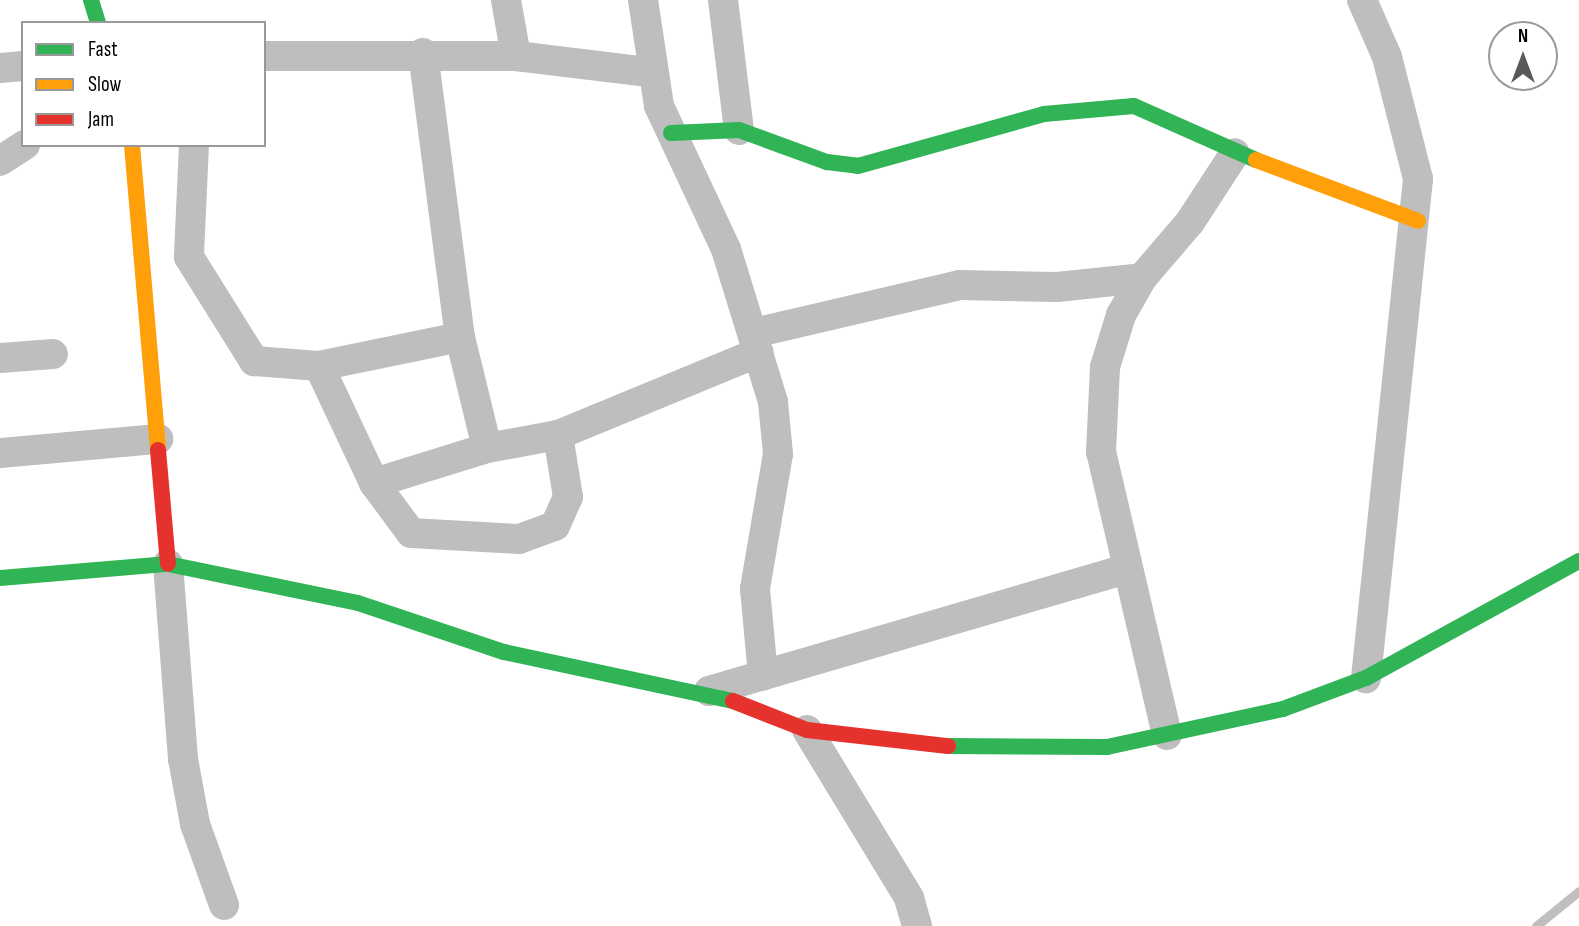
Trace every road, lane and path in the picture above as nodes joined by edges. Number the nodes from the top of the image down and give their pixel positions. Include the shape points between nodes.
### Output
1 (91, 0) edge
2 (506, 0) edge
3 (643, 0) edge
4 (723, 0) edge
5 (1362, 0) edge
6 (97, 21) edge
7 (423, 53) junction
8 (516, 55) junction
9 (266, 56) edge
10 (21, 66) edge
11 (0, 68) edge
12 (649, 72) junction
13 (739, 130) junction
14 (671, 133) junction
15 (22, 147) edge
16 (132, 147) edge
17 (194, 147) edge
18 (1235, 153) junction
19 (0, 161) edge
20 (1418, 221) junction
21 (1142, 278) junction
22 (460, 337) junction
23 (756, 342) junction
24 (53, 354) dead end
25 (0, 358) edge
26 (319, 366) junction
27 (558, 435) junction
28 (158, 439) junction
29 (487, 448) junction
30 (0, 453) edge
31 (374, 483) junction
32 (1579, 561) edge
33 (167, 564) junction
34 (1124, 570) junction
35 (0, 578) edge
36 (764, 676) junction
37 (1366, 678) junction
38 (709, 691) junction
39 (807, 730) junction
40 (1167, 735) junction
41 (224, 905) dead end
42 (918, 926) edge

1 - 6 street
2 - 8 street
3 - 12 street
4 - 13 street
5 - 20 street via 1412,137
7 - 8 street
7 - 9 street
7 - 22 street
8 - 12 street
10 - 11 street
12 - 14 street
13 - 14 street
13 - 18 street via 827,162 858,166 1044,114 1134,106 1180,121
14 - 23 street via 726,249
15 - 19 street
16 - 28 street
17 - 26 street via 188,238 195,273 254,361
18 - 20 street
18 - 21 street via 1190,222
20 - 37 street via 1391,402
21 - 23 street via 1056,287 960,285
21 - 34 street via 1113,341 1100,418
22 - 26 street
22 - 29 street
23 - 27 street
23 - 36 street via 778,454 755,589
24 - 25 street
26 - 31 street
27 - 29 street
27 - 31 street via 565,513 539,534 519,539 411,533
28 - 30 street
28 - 33 street
29 - 31 street
32 - 37 street
33 - 35 street
33 - 38 street via 345,599 504,652
33 - 41 street via 183,759 195,824
34 - 36 street
34 - 40 street
36 - 38 street
37 - 40 street via 1283,709
38 - 39 street
39 - 40 street via 958,747 1107,747
39 - 42 street via 902,886

